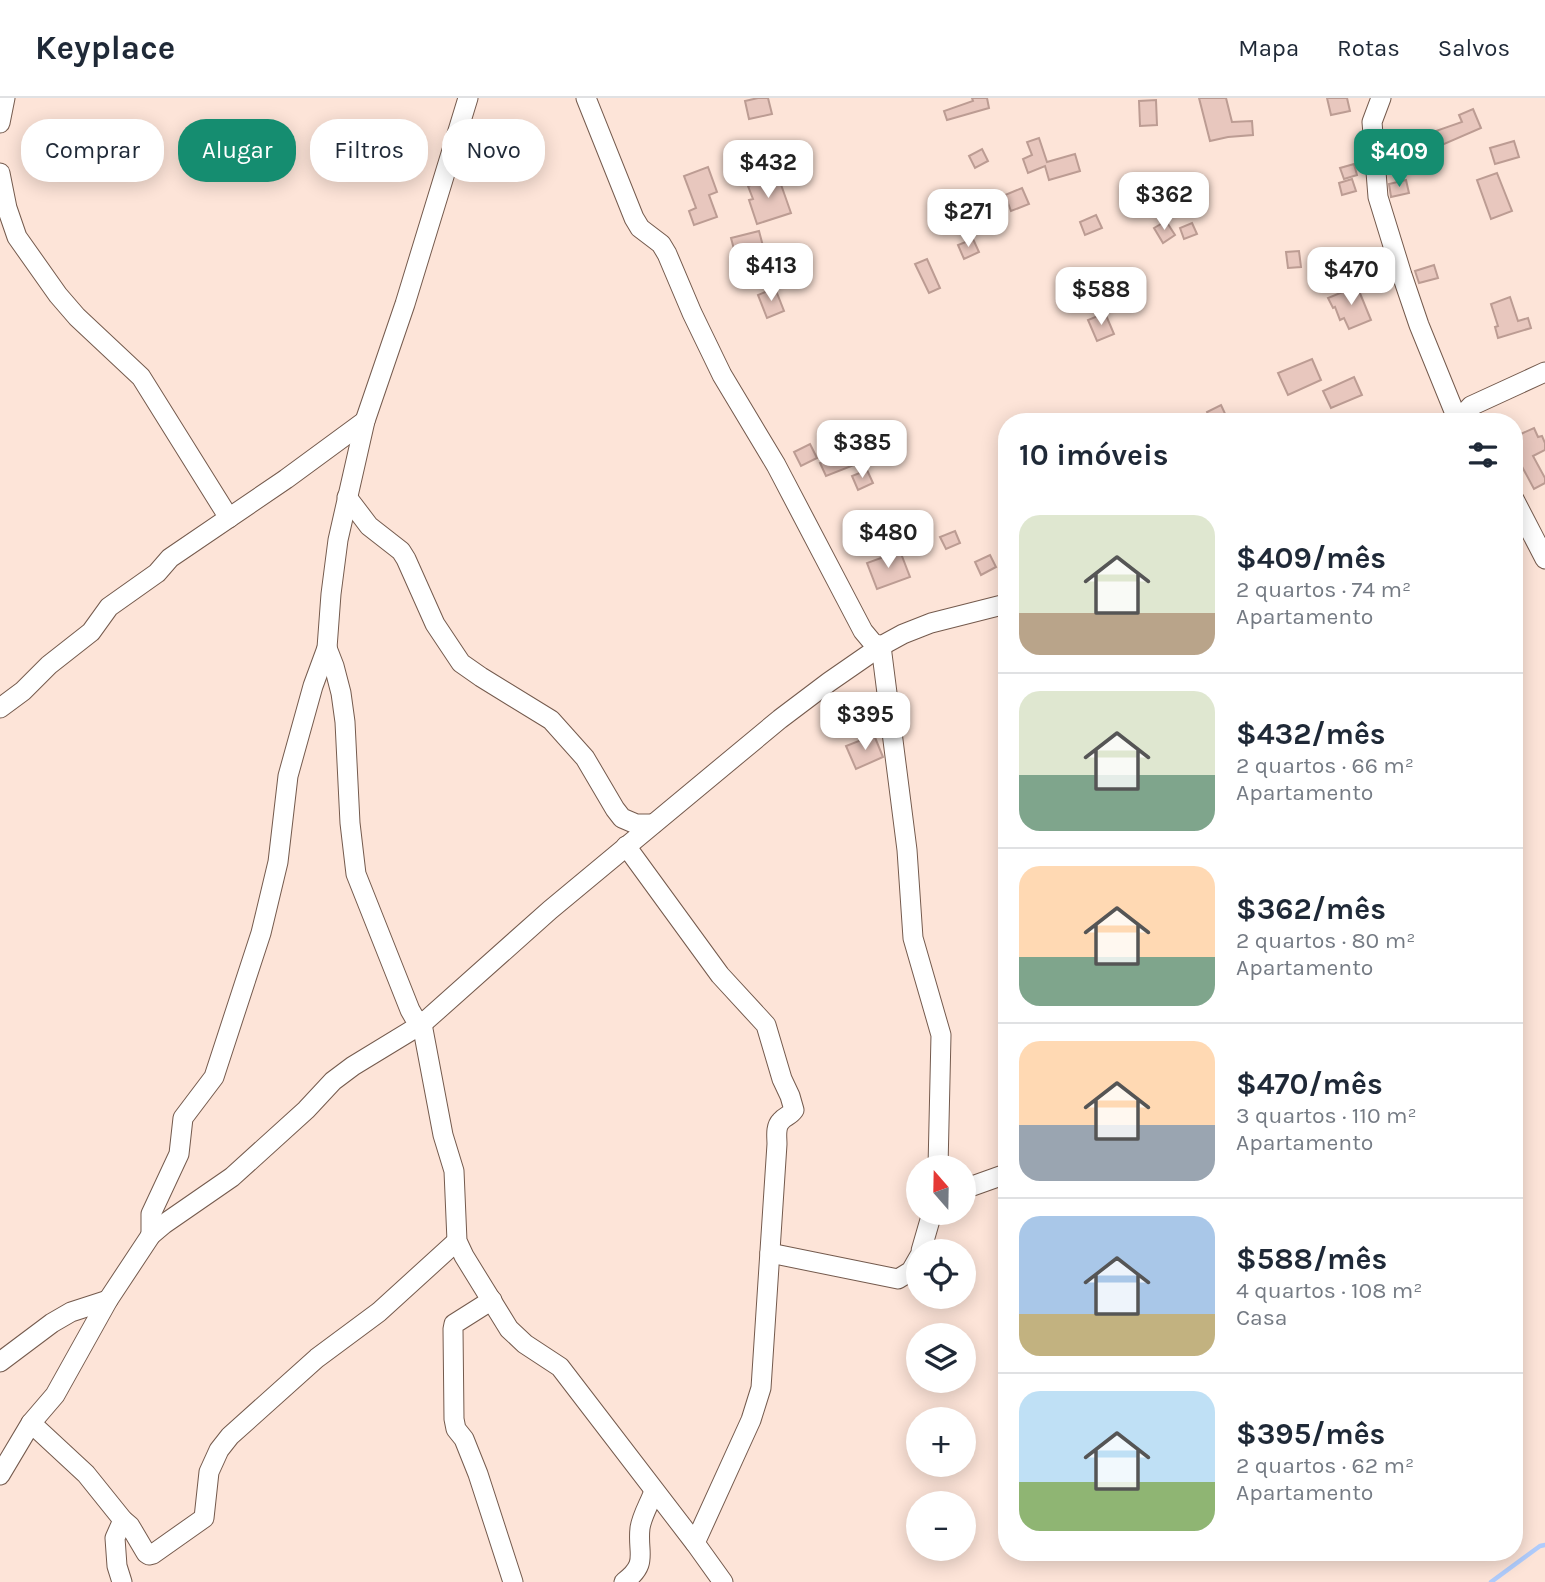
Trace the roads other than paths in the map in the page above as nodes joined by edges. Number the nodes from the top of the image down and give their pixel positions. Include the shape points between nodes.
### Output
1 (5, 98) edge
2 (468, 98) edge
3 (586, 98) edge
4 (1381, 98) edge
5 (0, 123) edge
6 (0, 173) edge
7 (1545, 372) edge
8 (1463, 413) edge
9 (1475, 413) edge
10 (365, 421) junction
11 (348, 497) junction
12 (1523, 516) edge
13 (229, 518) junction
14 (1545, 559) edge
15 (998, 606) edge
16 (881, 646) junction
17 (327, 648) junction
18 (0, 708) edge
19 (653, 824) junction
20 (626, 846) junction
21 (422, 1024) junction
22 (938, 1155) edge
23 (998, 1177) edge
24 (976, 1185) edge
25 (151, 1235) junction
26 (457, 1241) junction
27 (770, 1253) junction
28 (906, 1274) edge
29 (108, 1300) junction
30 (492, 1300) junction
31 (0, 1362) edge
32 (31, 1423) junction
33 (0, 1475) edge
34 (654, 1491) junction
35 (123, 1520) junction
36 (695, 1544) junction
37 (122, 1582) edge
38 (513, 1582) edge
39 (624, 1582) edge
40 (723, 1582) edge

1 - 5 street
2 - 10 street
3 - 16 street via 634,218 667,254 722,375 776,465 863,631
4 - 8 street via 1372,122 1378,197 1419,325
6 - 13 street via 17,237 77,317 141,377
7 - 9 street
10 - 11 street
10 - 13 street
11 - 17 street via 336,553
11 - 19 street via 369,526 401,551 435,624 461,663 551,720 585,758 622,818
12 - 14 street
13 - 18 street via 109,607 91,632
15 - 16 street via 931,623
16 - 19 street via 780,719
16 - 22 street via 913,937 942,1035
17 - 21 street via 345,722 353,863 410,1010
17 - 25 street via 288,776 278,862 261,933 214,1077 183,1118 179,1154 153,1208
19 - 20 street
20 - 21 street
20 - 27 street via 720,975 766,1025 794,1110 777,1128
21 - 25 street via 333,1081 232,1177
21 - 26 street via 454,1171
23 - 24 street
25 - 29 street
26 - 30 street
26 - 35 street via 230,1436 209,1472 202,1521 149,1555
27 - 28 street via 898,1279
27 - 36 street via 761,1388
29 - 31 street via 71,1312
29 - 32 street via 55,1395
30 - 34 street via 509,1329 560,1367
30 - 38 street via 454,1324 453,1419 478,1474
32 - 33 street
32 - 35 street via 86,1474
34 - 36 street
34 - 39 street via 641,1523 639,1568
35 - 37 street via 115,1538
36 - 40 street

